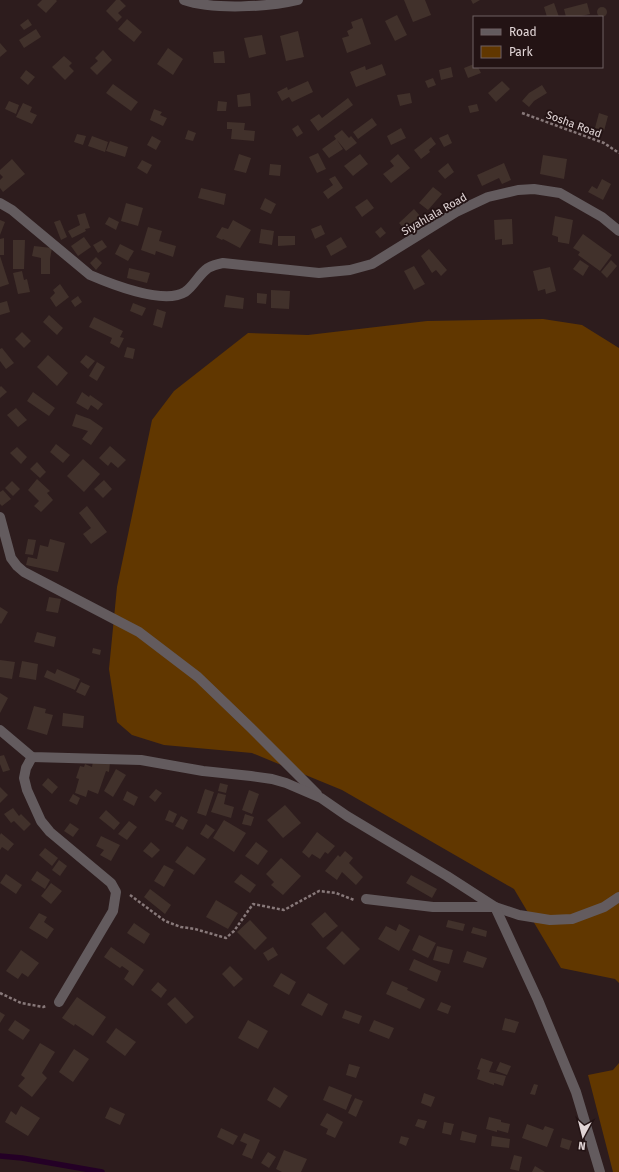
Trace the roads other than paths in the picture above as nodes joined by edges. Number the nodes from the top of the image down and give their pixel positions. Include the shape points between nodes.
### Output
1 (184, 0) edge
2 (298, 0) edge
3 (0, 203) edge
4 (619, 231) edge
5 (0, 517) edge
6 (0, 730) edge
7 (32, 757) junction
8 (321, 798) junction
9 (619, 897) edge
10 (366, 899) road end
11 (495, 907) junction
12 (59, 1002) road end
13 (600, 1172) edge

1 - 2 street via 229,7
3 - 4 street, Siyahlala Road via 12,210 90,275 137,292 166,297 184,293 208,268 223,263 319,273 350,270 372,264 456,212 488,197 518,190 560,193 602,217
5 - 8 street via 11,558 17,566 139,632 198,677
6 - 7 street
7 - 8 street via 141,760 272,779
7 - 12 street via 24,778 41,821 50,832 111,883 116,892 113,911
8 - 11 street
9 - 11 street via 604,907 572,919 550,920 519,915
10 - 11 street via 433,908
11 - 13 street via 538,1000 576,1092

